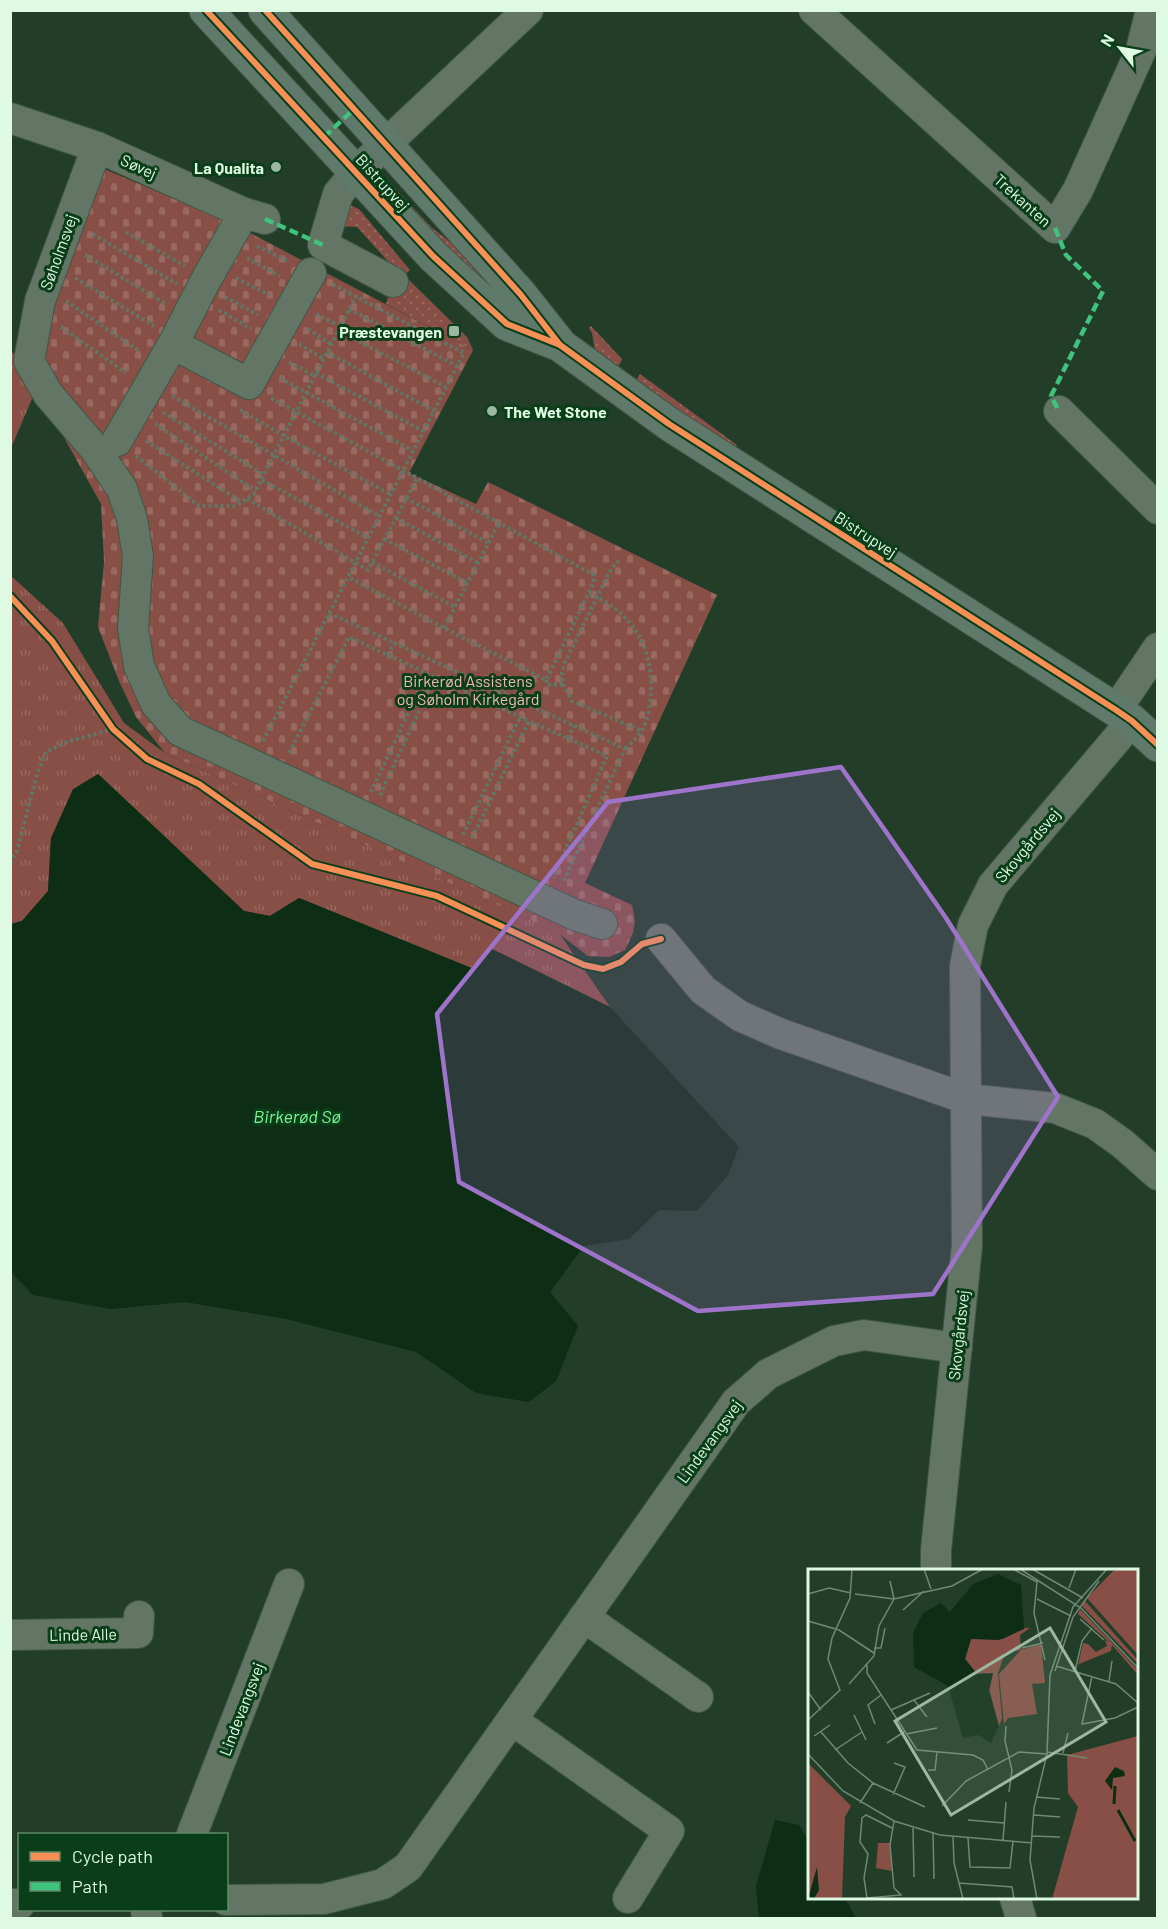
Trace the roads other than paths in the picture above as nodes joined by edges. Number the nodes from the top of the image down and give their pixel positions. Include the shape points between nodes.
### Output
1 (206, 10) edge
2 (265, 10) edge
3 (528, 10) edge
4 (814, 10) edge
5 (1151, 10) edge
6 (10, 118) edge
7 (384, 145) junction
8 (97, 147) junction
9 (356, 172) junction
10 (393, 282) dead end
11 (280, 327) road end
12 (560, 345) junction
13 (1059, 411) dead end
14 (1158, 509) edge
15 (1158, 648) edge
16 (1124, 716) junction
17 (1158, 744) edge
18 (602, 924) dead end
19 (661, 939) dead end
20 (967, 1099) junction
21 (1158, 1175) edge
22 (957, 1348) junction
23 (936, 1569) edge
24 (289, 1584) dead end
25 (139, 1616) dead end
26 (584, 1617) junction
27 (10, 1635) edge
28 (698, 1697) dead end
29 (512, 1720) junction
30 (192, 1833) edge
31 (628, 1898) dead end
32 (1015, 1899) edge
33 (228, 1900) edge
34 (1021, 1918) edge

1 - 9 main road, Bistrupvej
2 - 7 main road, Bistrupvej
3 - 7 street
4 - 5 street, Trekanten via 1055,228 1078,190 1141,50
6 - 8 street, Søvej
7 - 9 street
7 - 12 main road, Bistrupvej via 521,295
8 - 11 street, Søvej via 184,325
8 - 18 street, Søholmsvej via 40,301 29,361 48,394 95,449 122,489 138,556 133,628 139,666 156,704 180,731 548,903
9 - 10 street via 338,194 323,245
9 - 12 main road, Bistrupvej via 433,256 507,324
12 - 16 main road, Bistrupvej via 669,424
13 - 14 street
15 - 16 street, Skovgårdsvej
16 - 17 main road, Bistrupvej
16 - 20 street, Skovgårdsvej via 993,885 973,924 965,966
19 - 20 street via 703,990 740,1016
20 - 21 street via 1055,1108 1095,1124
20 - 22 street, Skovgårdsvej via 967,1246
22 - 23 street, Skovgårdsvej
22 - 26 street, Lindevangsvej via 864,1335 834,1341 768,1374 736,1402
24 - 30 street, Lindevangsvej
25 - 27 street, Linde Alle via 138,1633
26 - 28 street
26 - 29 street, Lindevangsvej
29 - 31 street via 669,1831
29 - 33 street, Lindevangsvej via 408,1867 383,1884 324,1899
32 - 34 street

